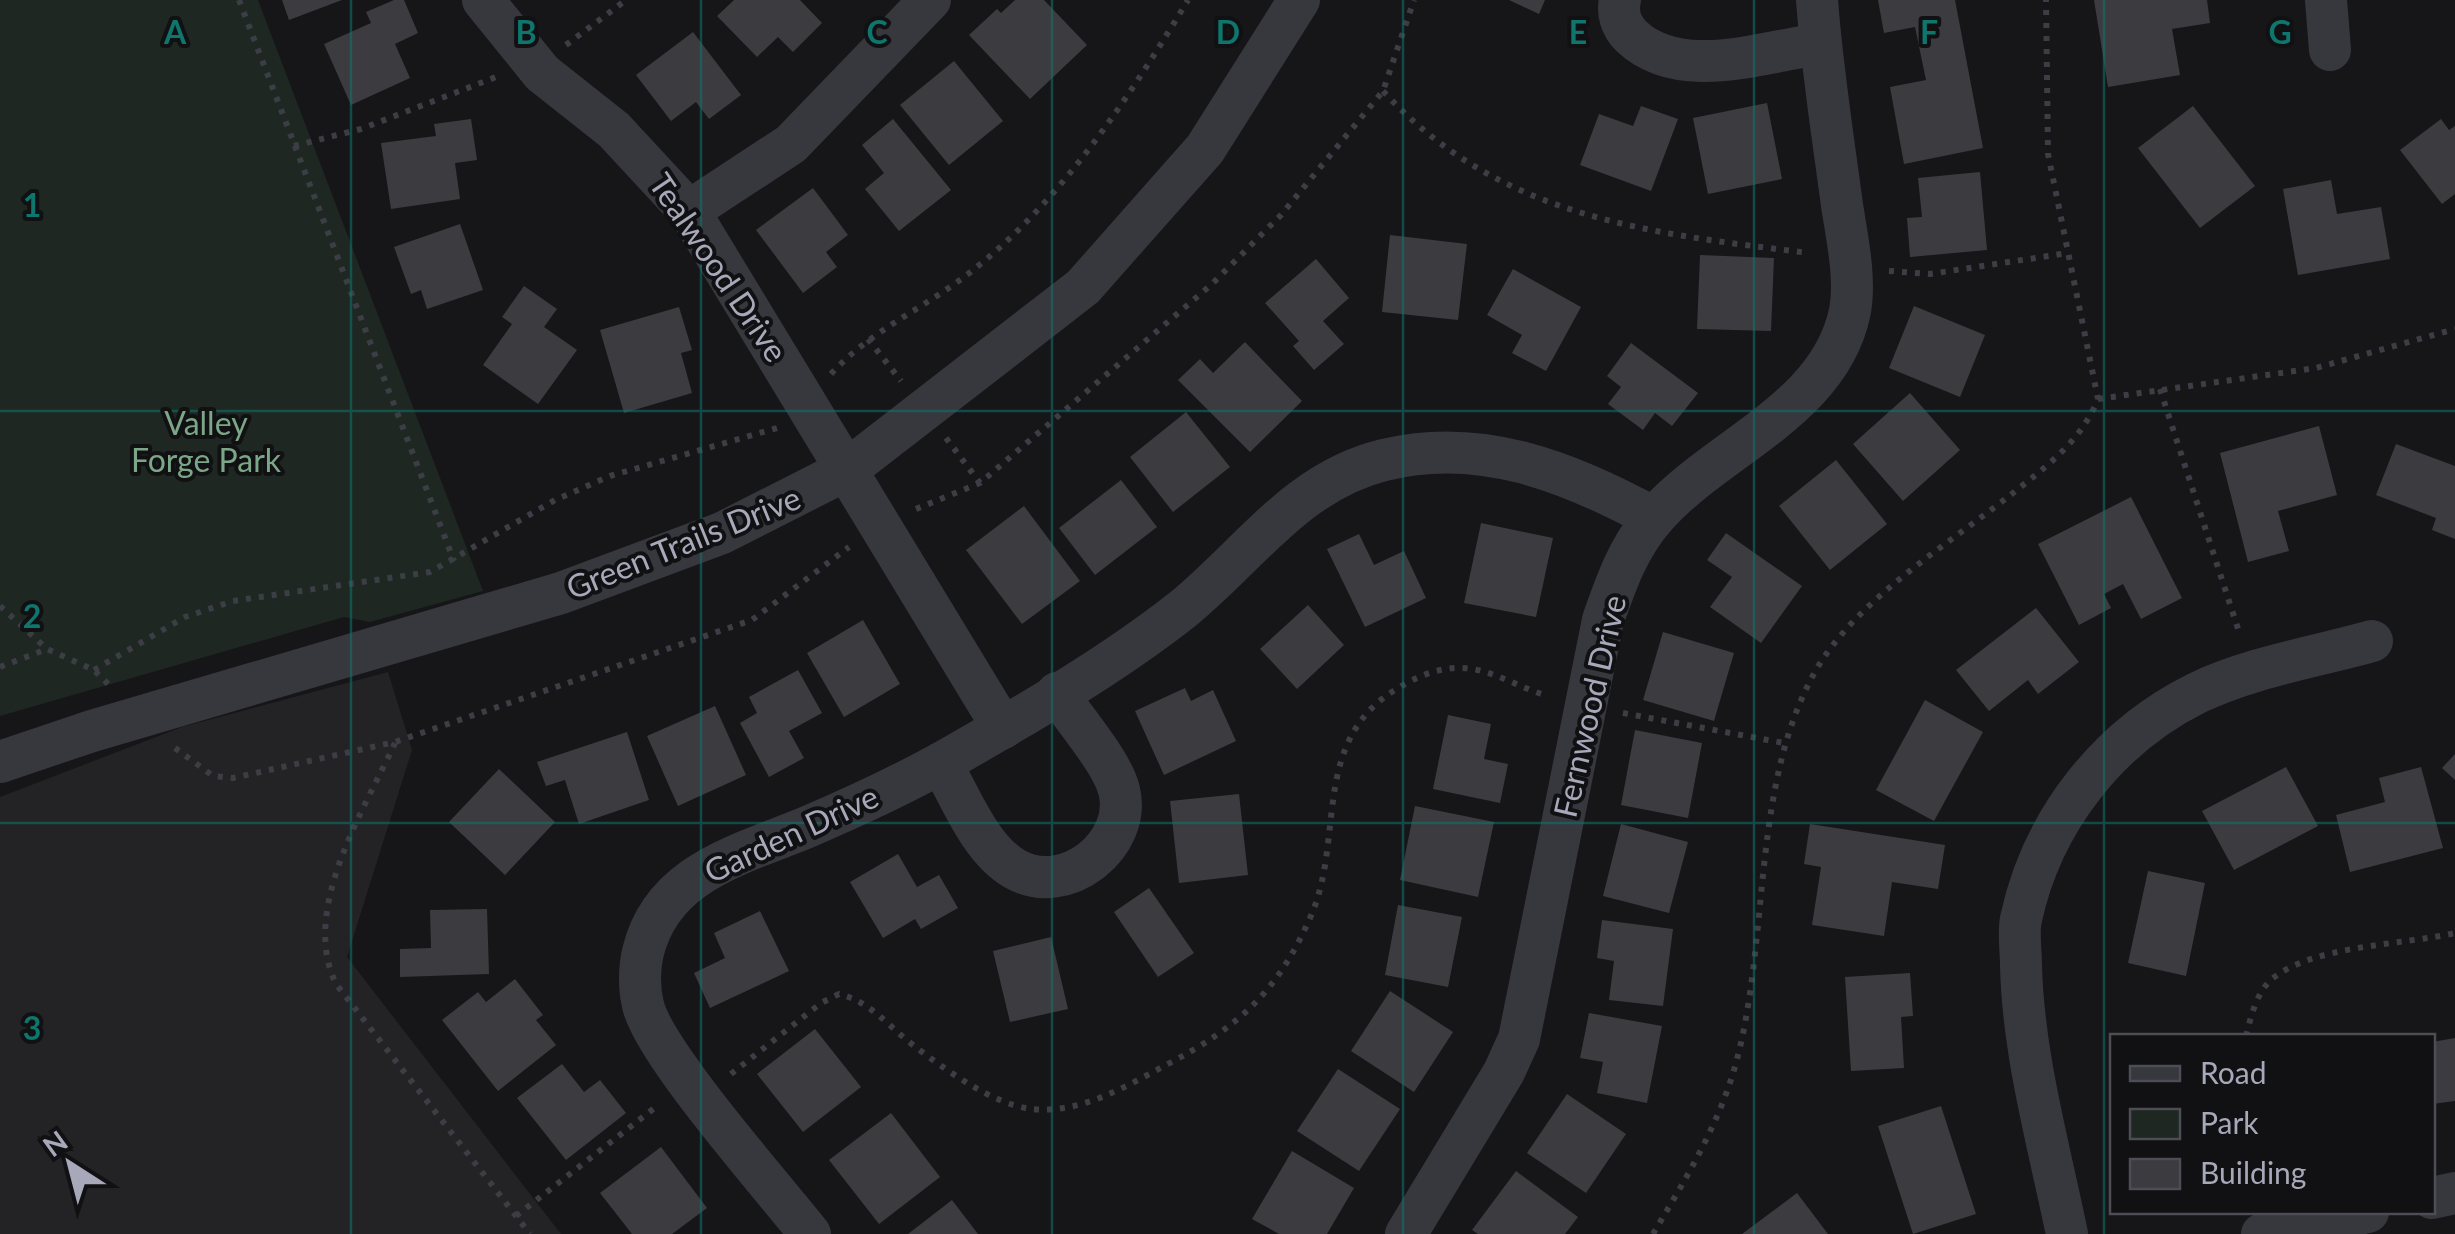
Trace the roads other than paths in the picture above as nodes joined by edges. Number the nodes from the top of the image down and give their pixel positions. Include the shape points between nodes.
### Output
1 (482, 0) edge
2 (930, 0) edge
3 (1299, 0) edge
4 (1620, 0) edge
5 (1817, 0) edge
6 (2326, 0) edge
7 (1820, 44) junction
8 (2330, 50) dead end
9 (689, 211) junction
10 (848, 469) junction
11 (1654, 518) junction
12 (2372, 641) dead end
13 (1057, 693) junction
14 (1003, 728) junction
15 (0, 762) edge
16 (941, 763) junction
17 (2358, 1214) edge
18 (810, 1234) edge
19 (1406, 1234) edge
20 (2068, 1234) edge
21 (2262, 1234) edge

1 - 9 street, Tealwood Drive via 532,63 614,130
2 - 9 street via 790,144
3 - 10 street, Green Trails Drive via 1205,149 1083,287
4 - 7 street via 1624,29 1632,37 1662,57 1684,62
5 - 7 street, Fernwood Drive
6 - 8 street
7 - 11 street, Fernwood Drive via 1849,257 1850,312 1804,396
9 - 10 street, Tealwood Drive
10 - 14 street
10 - 15 street, Green Trails Drive via 722,533 561,593
11 - 13 street, Garden Drive via 1570,475 1514,459 1450,451 1346,471 1296,502 1183,608
11 - 19 street, Fernwood Drive via 1623,562 1603,620 1519,1039
12 - 20 street via 2201,691 2162,712 2092,773 2050,839 2021,921 2028,1042
13 - 14 street, Garden Drive
13 - 16 street via 1118,786 1122,806 1110,844 1079,869 1042,876 1019,872 1000,858
14 - 16 street, Garden Drive
16 - 18 street, Garden Drive via 684,884 666,901 644,948 643,1006 654,1030
17 - 21 street

